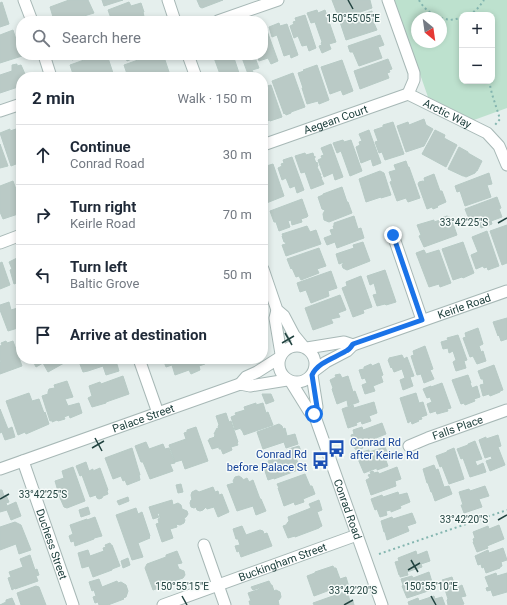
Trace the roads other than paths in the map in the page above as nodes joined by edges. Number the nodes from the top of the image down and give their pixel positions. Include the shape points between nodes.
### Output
1 (24, 0) edge
2 (168, 0) edge
3 (278, 0) edge
4 (388, 0) edge
5 (30, 16) edge
6 (173, 16) edge
7 (232, 16) edge
8 (46, 60) edge
9 (190, 60) edge
10 (49, 72) edge
11 (194, 72) edge
12 (408, 94) junction
13 (16, 106) edge
14 (0, 111) edge
15 (268, 143) edge
16 (507, 165) edge
17 (393, 235) dead end
18 (16, 237) edge
19 (0, 243) edge
20 (268, 284) edge
21 (507, 291) edge
22 (277, 310) junction
23 (422, 320) junction
24 (353, 344) junction
25 (305, 347) junction
26 (280, 356) junction
27 (141, 364) edge
28 (313, 373) junction
29 (289, 381) junction
30 (240, 384) junction
31 (507, 410) edge
32 (158, 413) junction
33 (314, 414) junction
34 (409, 446) dead end
35 (23, 461) junction
36 (0, 469) edge
37 (357, 535) junction
38 (204, 545) dead end
39 (218, 586) junction
40 (73, 605) edge
41 (163, 605) edge
42 (225, 605) edge
43 (382, 605) edge

1 - 5 street
2 - 6 street
3 - 7 street
4 - 12 street via 414,73
8 - 10 street
9 - 11 street
12 - 15 street, Aegean Court
12 - 16 street, Arctic Way via 487,133 499,146
13 - 14 street
17 - 23 street
18 - 19 street
20 - 22 street
21 - 23 street, Keirle Road
22 - 25 street
22 - 26 street via 275,318
23 - 24 street, Keirle Road
24 - 25 street, Keirle Road via 344,342
24 - 28 street, Keirle Road via 347,351 326,362
25 - 26 street via 293,346 284,350
25 - 28 street via 315,361
26 - 29 street via 280,373
26 - 30 street, Palace Street via 246,377
27 - 32 street
28 - 29 street via 305,381
28 - 33 street, Conrad Road via 317,407
29 - 30 street, Palace Street via 250,386
29 - 33 street, Conrad Road via 309,411
30 - 32 street, Palace Street
31 - 34 street, Falls Place
32 - 35 street, Palace Street
33 - 37 street, Conrad Road
35 - 36 street, Palace Street
35 - 40 street, Duchess Street
37 - 39 street, Buckingham Street
37 - 43 street, Conrad Road
38 - 39 street
39 - 41 street, Buckingham Street
39 - 42 street

